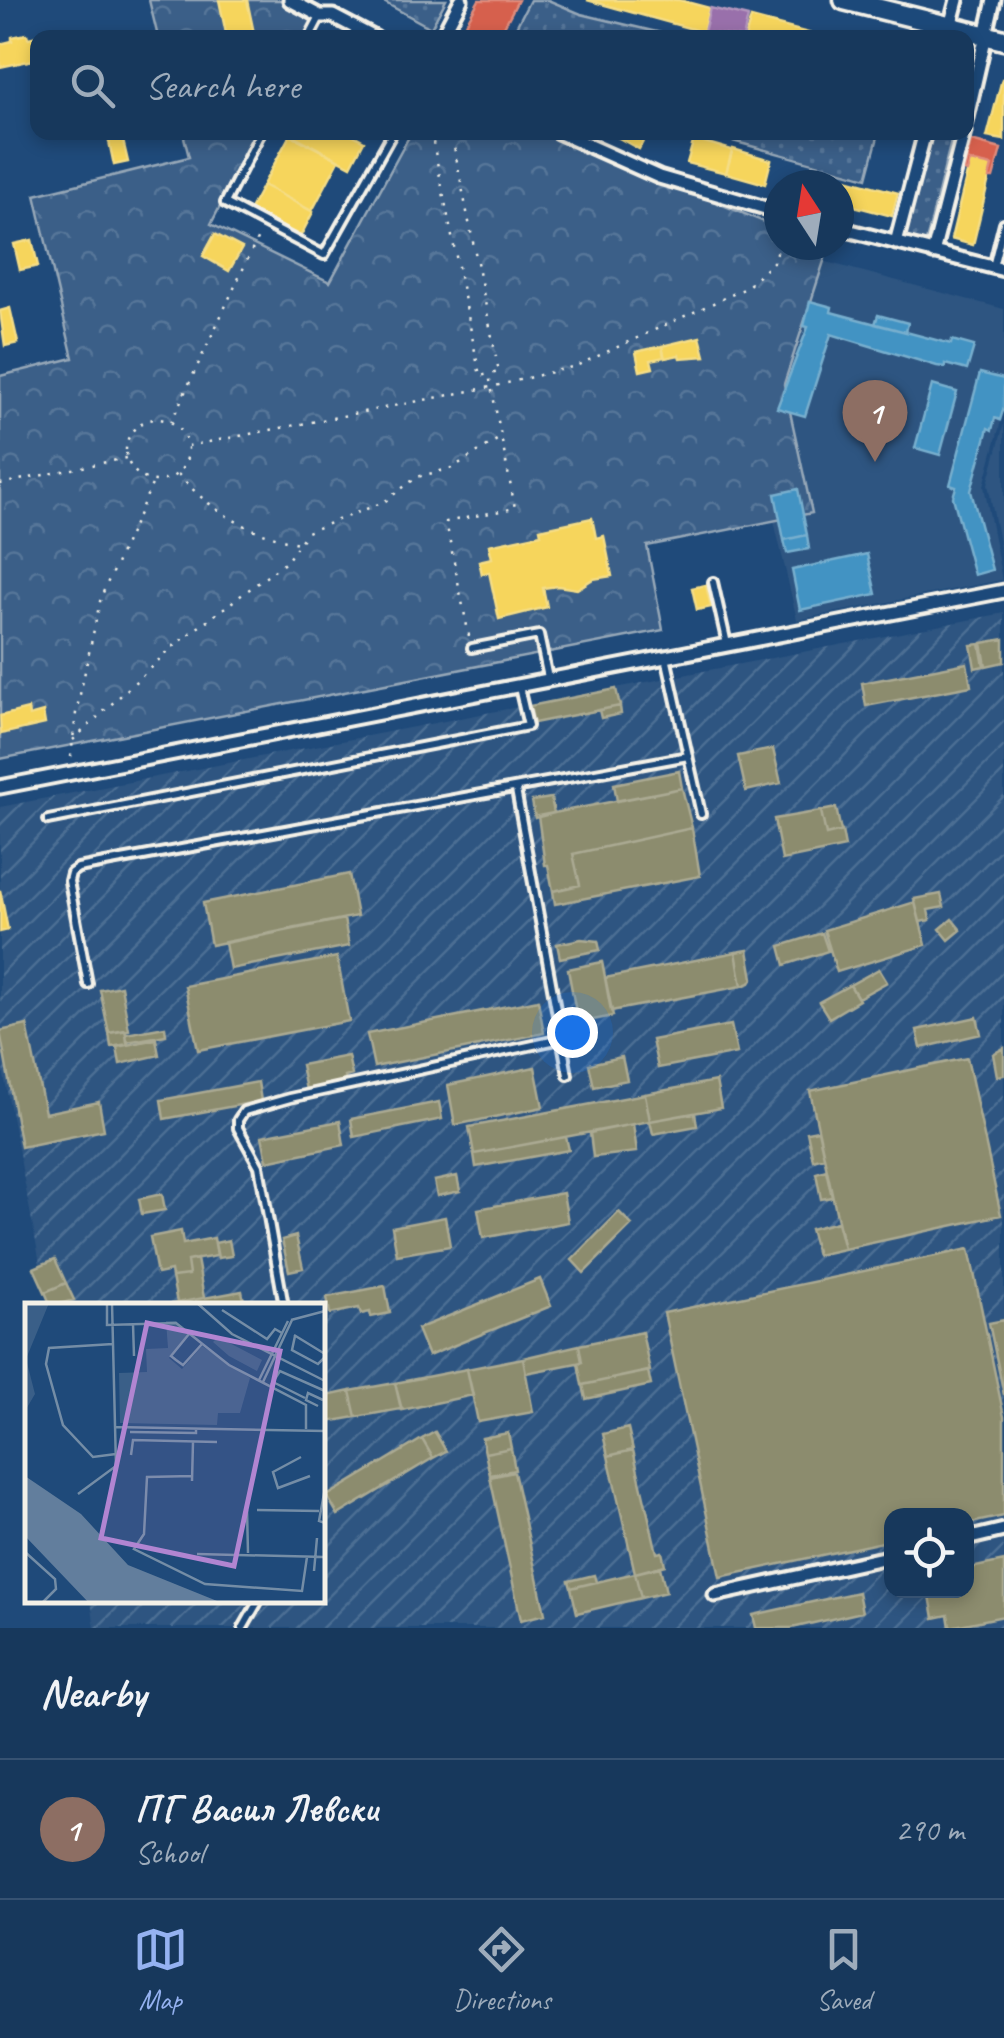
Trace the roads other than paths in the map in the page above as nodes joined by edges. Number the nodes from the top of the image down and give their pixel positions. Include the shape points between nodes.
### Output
1 (290, 0) edge
2 (341, 0) edge
3 (461, 0) edge
4 (844, 0) edge
5 (956, 0) edge
6 (994, 0) edge
7 (327, 16) junction
8 (316, 30) edge
9 (358, 30) edge
10 (445, 30) edge
11 (942, 30) edge
12 (948, 30) edge
13 (995, 38) edge
14 (974, 99) edge
15 (256, 140) edge
16 (388, 140) edge
17 (576, 140) edge
18 (923, 140) edge
19 (962, 140) edge
20 (764, 208) edge
21 (1004, 222) edge
22 (854, 232) edge
23 (1002, 237) edge
24 (896, 243) junction
25 (932, 253) junction
26 (999, 269) edge
27 (713, 582) dead end
28 (1004, 590) edge
29 (728, 645) junction
30 (472, 648) road end
31 (666, 657) junction
32 (548, 680) junction
33 (519, 686) junction
34 (688, 756) junction
35 (0, 787) edge
36 (516, 790) junction
37 (701, 814) dead end
38 (48, 820) dead end
39 (88, 984) dead end
40 (561, 1039) junction
41 (568, 1075) dead end
42 (283, 1303) edge
43 (1004, 1530) edge
44 (974, 1537) edge
45 (884, 1558) edge
46 (715, 1595) dead end
47 (257, 1603) edge
48 (243, 1628) edge

1 - 7 street
2 - 7 street
3 - 10 street
4 - 11 main road
5 - 12 street
6 - 13 street
7 - 8 lane
7 - 9 street
13 - 14 street
15 - 16 lane via 224,203 324,254
17 - 20 street via 659,177
18 - 24 street
19 - 25 street
21 - 23 lane
22 - 24 street
23 - 26 lane
24 - 25 street
25 - 26 street
27 - 29 lane
28 - 29 street
29 - 31 street
30 - 32 lane via 539,635
31 - 32 street
31 - 34 lane
32 - 33 street
33 - 35 street
33 - 38 lane via 528,726
34 - 36 lane
34 - 37 lane
36 - 39 lane via 78,868 69,880
36 - 40 lane
40 - 41 lane
40 - 42 lane via 244,1112 238,1128 259,1166
43 - 44 street
45 - 46 street
47 - 48 lane

